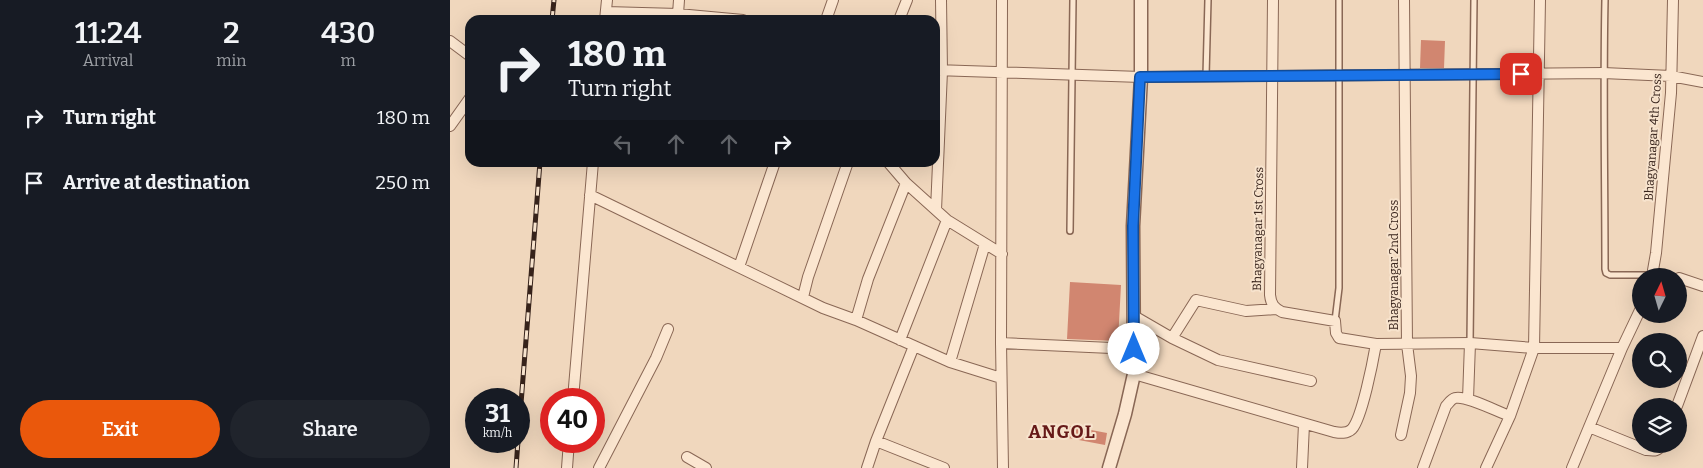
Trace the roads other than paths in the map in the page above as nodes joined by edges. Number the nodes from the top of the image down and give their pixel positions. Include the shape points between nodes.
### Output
1 (607, 0) edge
2 (679, 0) edge
3 (833, 0) edge
4 (907, 0) edge
5 (941, 0) edge
6 (1002, 0) edge
7 (1073, 0) edge
8 (1141, 0) edge
9 (1208, 0) edge
10 (1273, 0) edge
11 (1339, 0) edge
12 (1404, 0) edge
13 (1474, 0) edge
14 (1540, 0) edge
15 (1605, 0) edge
16 (1673, 0) edge
17 (678, 14) junction
18 (605, 15) edge
19 (642, 15) edge
20 (689, 15) edge
21 (828, 15) edge
22 (901, 15) edge
23 (940, 35) edge
24 (450, 41) edge
25 (465, 52) edge
26 (940, 70) edge
27 (1001, 73) junction
28 (1538, 73) junction
29 (1603, 73) junction
30 (1472, 74) junction
31 (1073, 75) junction
32 (1339, 75) junction
33 (1404, 75) junction
34 (1206, 76) junction
35 (1273, 76) junction
36 (1671, 76) junction
37 (1140, 77) junction
38 (1703, 82) edge
39 (465, 105) edge
40 (450, 126) edge
41 (593, 167) edge
42 (773, 167) edge
43 (846, 167) edge
44 (892, 167) edge
45 (937, 167) edge
46 (906, 183) junction
47 (590, 195) junction
48 (936, 210) junction
49 (947, 220) junction
50 (1070, 231) dead end
51 (985, 244) junction
52 (1002, 254) junction
53 (739, 267) junction
54 (1656, 268) edge
55 (1632, 275) edge
56 (1688, 281) edge
57 (1703, 286) edge
58 (803, 297) junction
59 (1276, 309) junction
60 (1134, 316) junction
61 (856, 320) junction
62 (1335, 321) junction
63 (1634, 323) edge
64 (668, 329) dead end
65 (1703, 336) edge
66 (1172, 338) junction
67 (900, 340) junction
68 (1470, 343) junction
69 (1000, 344) junction
70 (1376, 344) junction
71 (1407, 344) junction
72 (914, 346) junction
73 (1534, 348) junction
74 (1622, 348) junction
75 (1134, 349) junction
76 (950, 362) junction
77 (1134, 374) junction
78 (1001, 378) junction
79 (1311, 380) dead end
80 (574, 388) edge
81 (1680, 398) edge
82 (1468, 400) junction
83 (1510, 416) junction
84 (1304, 424) junction
85 (1590, 427) junction
86 (1401, 435) dead end
87 (876, 441) junction
88 (1632, 444) edge
89 (568, 453) edge
90 (687, 457) dead end
91 (567, 468) edge
92 (599, 468) edge
93 (706, 468) edge
94 (867, 468) edge
95 (944, 468) edge
96 (1003, 468) edge
97 (1109, 468) edge
98 (1302, 468) edge
99 (1423, 468) edge
100 (1486, 468) edge
101 (1572, 468) edge

1 - 18 street
2 - 17 street
3 - 21 street
4 - 22 street
5 - 23 street
6 - 27 street
7 - 31 lane
8 - 37 street
9 - 34 lane
10 - 35 street, Bhagyanagar 1st Cross
11 - 32 lane
12 - 33 street, Bhagyanagar 2nd Cross
13 - 30 lane
14 - 28 street
15 - 29 lane
16 - 36 street, Bhagyanagar 4th Cross
17 - 19 street
17 - 20 street
24 - 25 street
26 - 27 street
27 - 31 street
27 - 52 street
28 - 29 street
28 - 30 street
28 - 73 street
29 - 36 street
29 - 55 lane via 1605,268 1610,275
30 - 33 street
30 - 68 lane
31 - 37 street
31 - 50 lane
32 - 33 street
32 - 35 street
32 - 62 lane via 1339,288
33 - 71 street, Bhagyanagar 2nd Cross
34 - 35 street
34 - 37 street
35 - 59 street, Bhagyanagar 1st Cross via 1270,295
36 - 38 street
36 - 54 street, Bhagyanagar 4th Cross
37 - 60 street via 1133,226
39 - 40 street
41 - 47 street
42 - 53 street
43 - 58 street
44 - 46 street
45 - 48 street
46 - 48 street
46 - 61 street via 868,279
47 - 53 street
47 - 80 street
48 - 49 street
49 - 51 street
49 - 67 street
51 - 52 street
51 - 76 street
52 - 69 street
53 - 58 street
56 - 57 street
58 - 61 street
59 - 62 street
59 - 66 street via 1246,311 1196,300
60 - 66 street
60 - 75 street
61 - 67 street
62 - 70 street via 1339,338
63 - 74 street
64 - 92 street
65 - 81 street
66 - 79 street via 1218,360
67 - 72 street
68 - 71 street, Bhagyanagar 2nd Cross
68 - 73 street, Bhagyanagar 2nd Cross
68 - 82 street
69 - 75 street
69 - 78 street
70 - 71 street
70 - 84 street via 1371,372 1353,428 1342,434
71 - 86 street via 1410,393
72 - 76 street
72 - 87 street
73 - 74 street, Bhagyanagar 2nd Cross
73 - 83 street
74 - 85 street
75 - 77 street
76 - 78 street
77 - 84 street
77 - 97 street
78 - 96 street
82 - 83 street
82 - 99 street via 1456,398 1446,406
83 - 100 street
84 - 98 street
85 - 88 street
85 - 101 street
87 - 94 street
87 - 95 street
89 - 91 street
90 - 93 street

